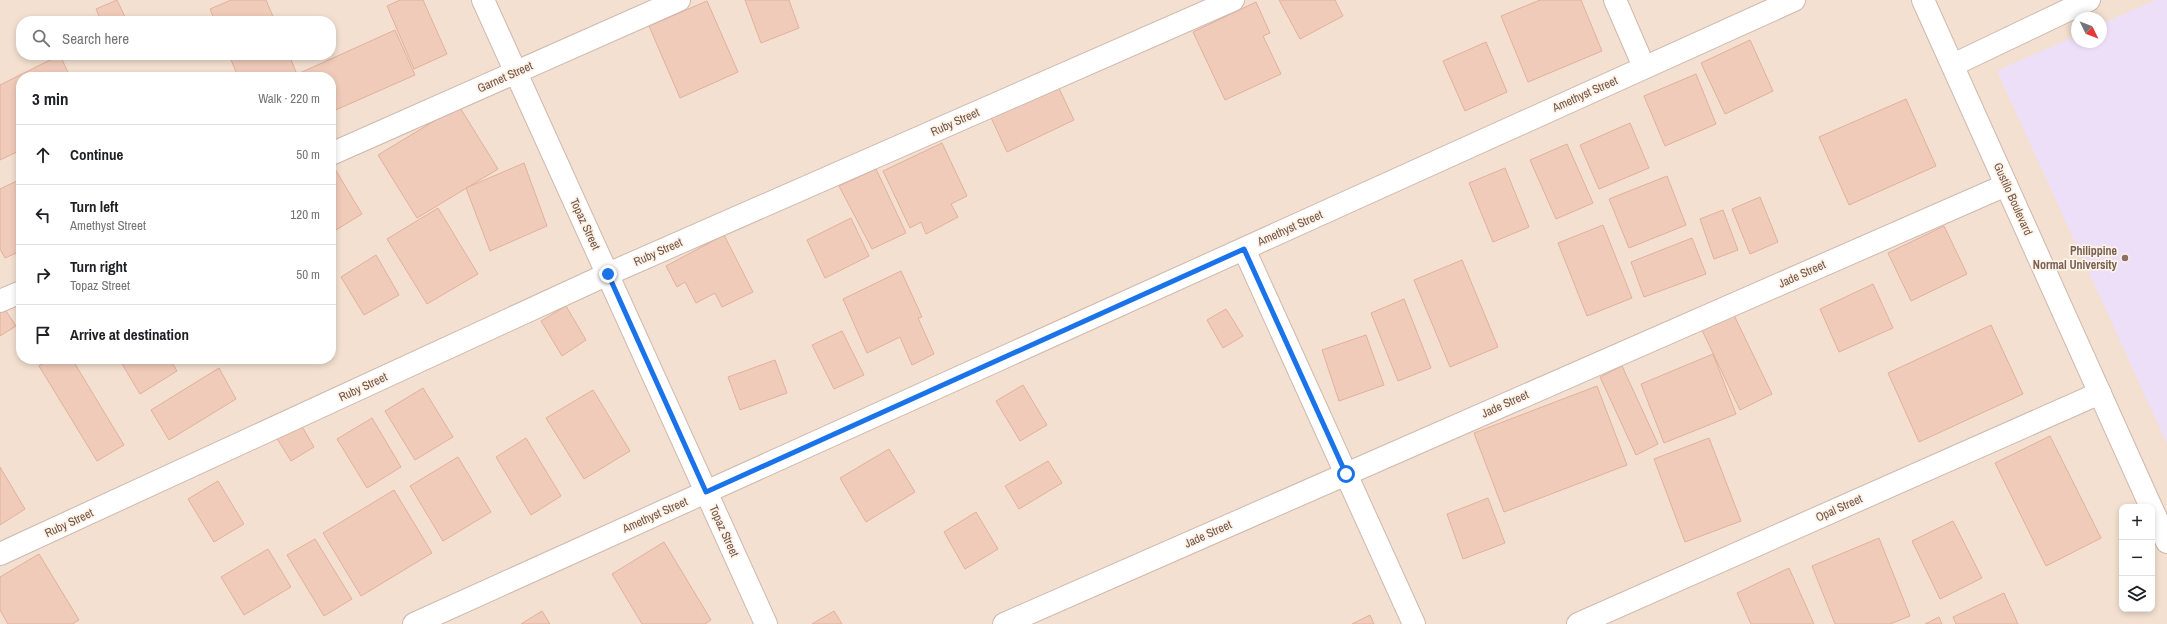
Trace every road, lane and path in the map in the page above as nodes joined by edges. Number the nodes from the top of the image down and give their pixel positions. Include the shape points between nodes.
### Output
1 (483, 0) edge
2 (678, 0) edge
3 (1233, 0) edge
4 (1615, 0) edge
5 (1794, 0) edge
6 (1923, 0) edge
7 (2089, 0) edge
8 (1953, 65) junction
9 (1644, 68) junction
10 (516, 72) junction
11 (336, 152) edge
12 (2006, 185) junction
13 (1244, 249) junction
14 (608, 274) junction
15 (16, 294) edge
16 (0, 301) edge
17 (2100, 393) junction
18 (1346, 474) junction
19 (706, 492) junction
20 (2150, 504) edge
21 (2155, 515) edge
22 (2167, 542) edge
23 (0, 554) edge
24 (414, 624) edge
25 (766, 624) edge
26 (1004, 624) edge
27 (1414, 624) edge
28 (1578, 624) edge

1 - 10 street, Topaz Street
2 - 10 street, Garnet Street
3 - 14 street, Ruby Street
4 - 9 street
5 - 9 street, Amethyst Street
6 - 8 street, Gustilo Boulevard
7 - 8 street
8 - 12 street, Gustilo Boulevard
9 - 13 street, Amethyst Street
10 - 11 street, Garnet Street
10 - 14 street, Topaz Street
12 - 17 street, Gustilo Boulevard
12 - 18 street, Jade Street
13 - 18 street
13 - 19 street, Amethyst Street
14 - 19 street, Topaz Street
14 - 23 street, Ruby Street
15 - 16 street
17 - 20 street, Gustilo Boulevard
17 - 28 street, Opal Street
18 - 26 street, Jade Street
18 - 27 street
19 - 24 street, Amethyst Street
19 - 25 street, Topaz Street
21 - 22 street, Gustilo Boulevard

